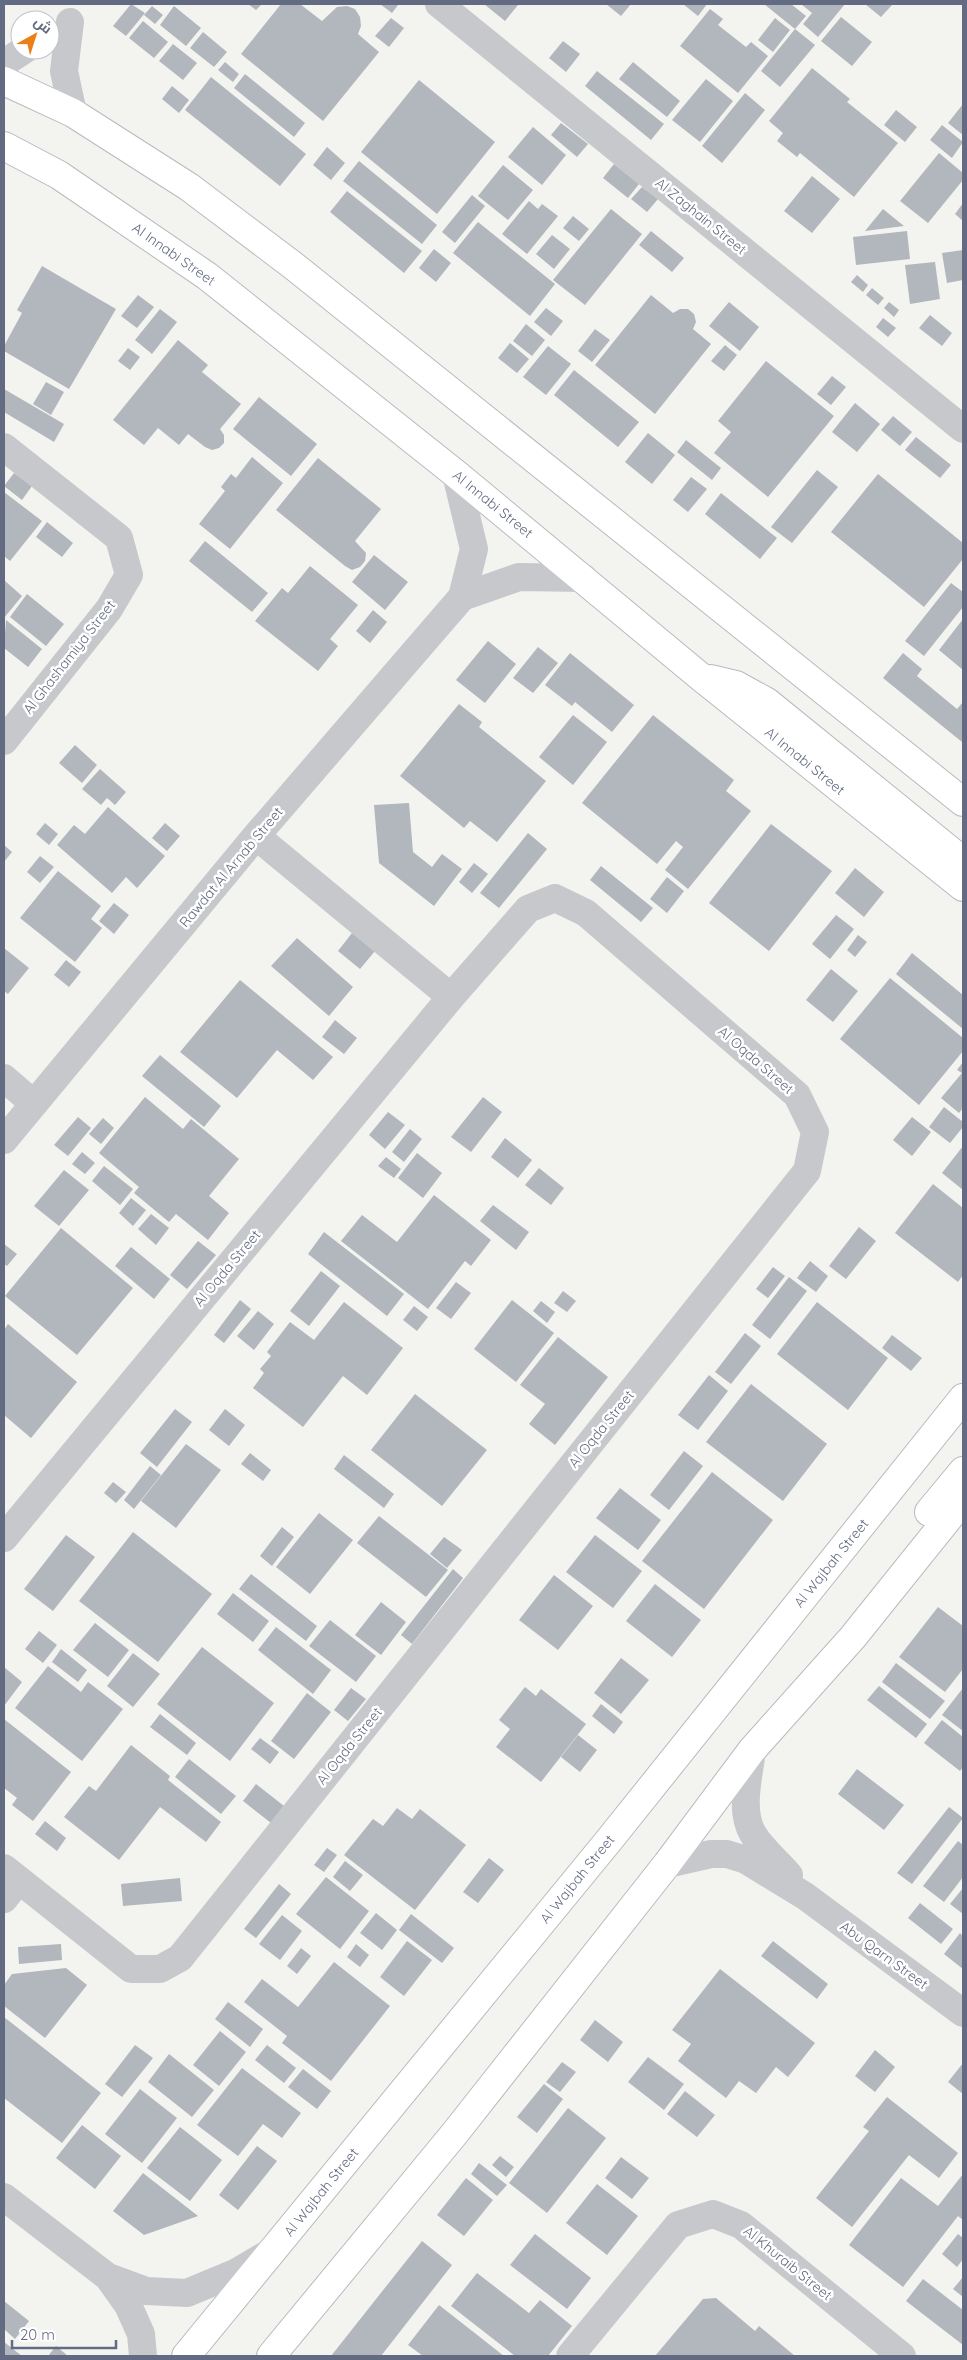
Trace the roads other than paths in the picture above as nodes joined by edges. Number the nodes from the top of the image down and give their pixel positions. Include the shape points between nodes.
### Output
1 (439, 4) edge
2 (68, 20) edge
3 (4, 81) edge
4 (73, 113) junction
5 (4, 146) edge
6 (963, 429) edge
7 (4, 447) edge
8 (456, 474) junction
9 (584, 578) junction
10 (462, 597) junction
11 (702, 678) junction
12 (4, 741) edge
13 (963, 802) edge
14 (256, 836) junction
15 (963, 861) edge
16 (963, 887) edge
17 (451, 997) junction
18 (4, 1078) edge
19 (33, 1103) junction
20 (4, 1140) edge
21 (963, 1398) edge
22 (963, 1471) edge
23 (963, 1500) edge
24 (4, 1538) edge
25 (853, 1637) junction
26 (752, 1750) junction
27 (666, 1864) junction
28 (9, 1882) edge
29 (805, 1896) junction
30 (963, 2013) edge
31 (4, 2197) edge
32 (272, 2252) junction
33 (108, 2277) junction
34 (143, 2356) edge
35 (186, 2356) edge
36 (271, 2356) edge
37 (570, 2356) edge
38 (902, 2356) edge

1 - 6 street, Al Zaghain Street
2 - 4 street via 64,71
3 - 4 street
4 - 13 street via 189,187 295,266
5 - 8 street, Al Innabi Street via 59,175 207,276
7 - 12 street, Al Ghashamiya Street via 119,538 128,575 110,609
8 - 9 street, Al Innabi Street
8 - 10 street, Rawdat Al Arnab Street via 474,549
9 - 10 street, Rawdat Al Arnab Street via 519,577
9 - 11 street, Al Innabi Street
10 - 14 street, Rawdat Al Arnab Street
11 - 15 street via 719,680 752,692
11 - 16 street, Al Innabi Street
14 - 17 street
14 - 19 street, Rawdat Al Arnab Street
17 - 24 street, Al Oqda Street
17 - 28 street, Al Oqda Street via 528,909 555,898 586,913 797,1095 815,1132 807,1170 180,1958 160,1969 130,1969
18 - 19 street
19 - 20 street, Rawdat Al Arnab Street
21 - 32 street, Al Wajbah Street via 610,1839
22 - 25 street via 864,1595
23 - 25 street
25 - 26 street
26 - 27 street
26 - 29 street, Abu Qarn Street via 747,1798 753,1834
27 - 29 street, Abu Qarn Street via 711,1854 727,1854 763,1869
27 - 36 street via 455,2133
29 - 30 street, Abu Qarn Street
31 - 33 street
32 - 33 street via 187,2293 146,2291
32 - 35 street, Al Wajbah Street
33 - 34 street via 128,2306 140,2334
37 - 38 street, Al Khuraib Street via 678,2225 713,2214 741,2225

